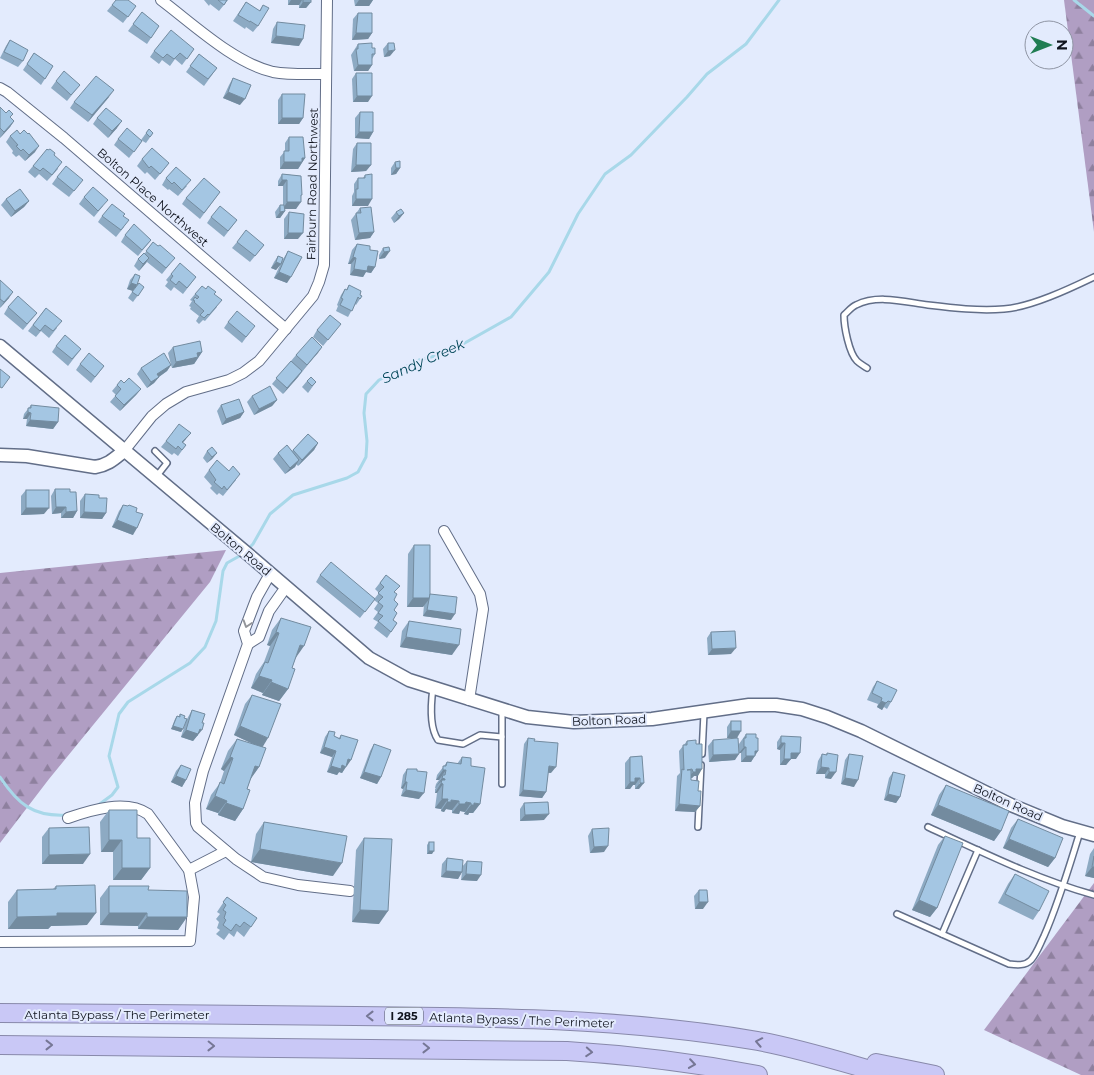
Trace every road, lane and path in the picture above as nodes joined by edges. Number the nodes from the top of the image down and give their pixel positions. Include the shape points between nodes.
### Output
1 (161, 0) edge
2 (327, 0) edge
3 (326, 74) junction
4 (0, 88) edge
5 (1094, 277) edge
6 (286, 329) junction
7 (0, 346) edge
8 (867, 368) dead end
9 (124, 451) junction
10 (155, 451) dead end
11 (0, 455) edge
12 (156, 478) junction
13 (444, 530) dead end
14 (270, 574) junction
15 (286, 587) junction
16 (253, 607) junction
17 (268, 614) junction
18 (248, 644) junction
19 (433, 688) junction
20 (469, 700) junction
21 (502, 709) junction
22 (704, 712) junction
23 (502, 737) junction
24 (502, 784) dead end
25 (68, 818) dead end
26 (928, 826) dead end
27 (698, 827) dead end
28 (1080, 831) junction
29 (1094, 835) edge
30 (978, 850) junction
31 (226, 851) junction
32 (189, 870) junction
33 (1063, 886) junction
34 (350, 891) dead end
35 (1094, 894) edge
36 (897, 914) dead end
37 (942, 934) junction
38 (0, 942) edge
39 (0, 1013) edge
40 (0, 1045) edge
41 (806, 1052) junction
42 (758, 1075) edge
43 (888, 1075) edge
44 (935, 1075) edge

1 - 3 street via 240,60 275,72
2 - 3 street, Fairburn Road Northwest
3 - 6 street, Fairburn Road Northwest via 324,265 313,296
4 - 6 street, Bolton Place Northwest via 64,138
5 - 8 lane via 1036,301 1006,309 972,310 890,299 855,305 844,315 844,325 856,361
6 - 9 street, Fairburn Road Northwest via 243,373 186,392 166,404
7 - 9 street, Bolton Road
9 - 11 street via 104,466 95,467 28,456
9 - 12 street, Bolton Road
10 - 12 lane via 167,463
12 - 14 street, Bolton Road
13 - 20 street via 480,594 483,610
14 - 15 street, Bolton Road
14 - 16 street
15 - 17 street
15 - 19 street, Bolton Road via 369,658 409,680
16 - 17 street
16 -> 18 street via 244,630
17 - 18 street via 259,637
18 - 31 street via 203,770 195,803 198,827
19 - 20 street, Bolton Road
19 - 23 lane via 433,727 438,740 463,744 480,735
20 - 21 street, Bolton Road
21 - 22 street, Bolton Road via 527,717 574,722 652,719
21 - 23 lane
22 - 27 lane
22 - 28 street, Bolton Road via 749,705 776,705 827,717 1010,805
23 - 24 lane
25 - 32 street via 97,809 141,809
26 - 30 lane
28 - 29 street, Bolton Road
28 - 33 lane
30 - 33 lane
30 - 37 lane
31 - 32 street
31 - 34 street via 263,877
32 - 38 street via 194,897 190,941
33 - 35 lane
33 - 37 lane via 1036,953 1020,966
36 - 37 lane
41 -> 39 highway, Atlanta Bypass / The Perimeter / I 285 via 675,1029 541,1018
40 -> 42 highway via 567,1051 636,1056
41 - 43 highway, Atlanta Bypass / The Perimeter / I 285
41 - 44 highway

